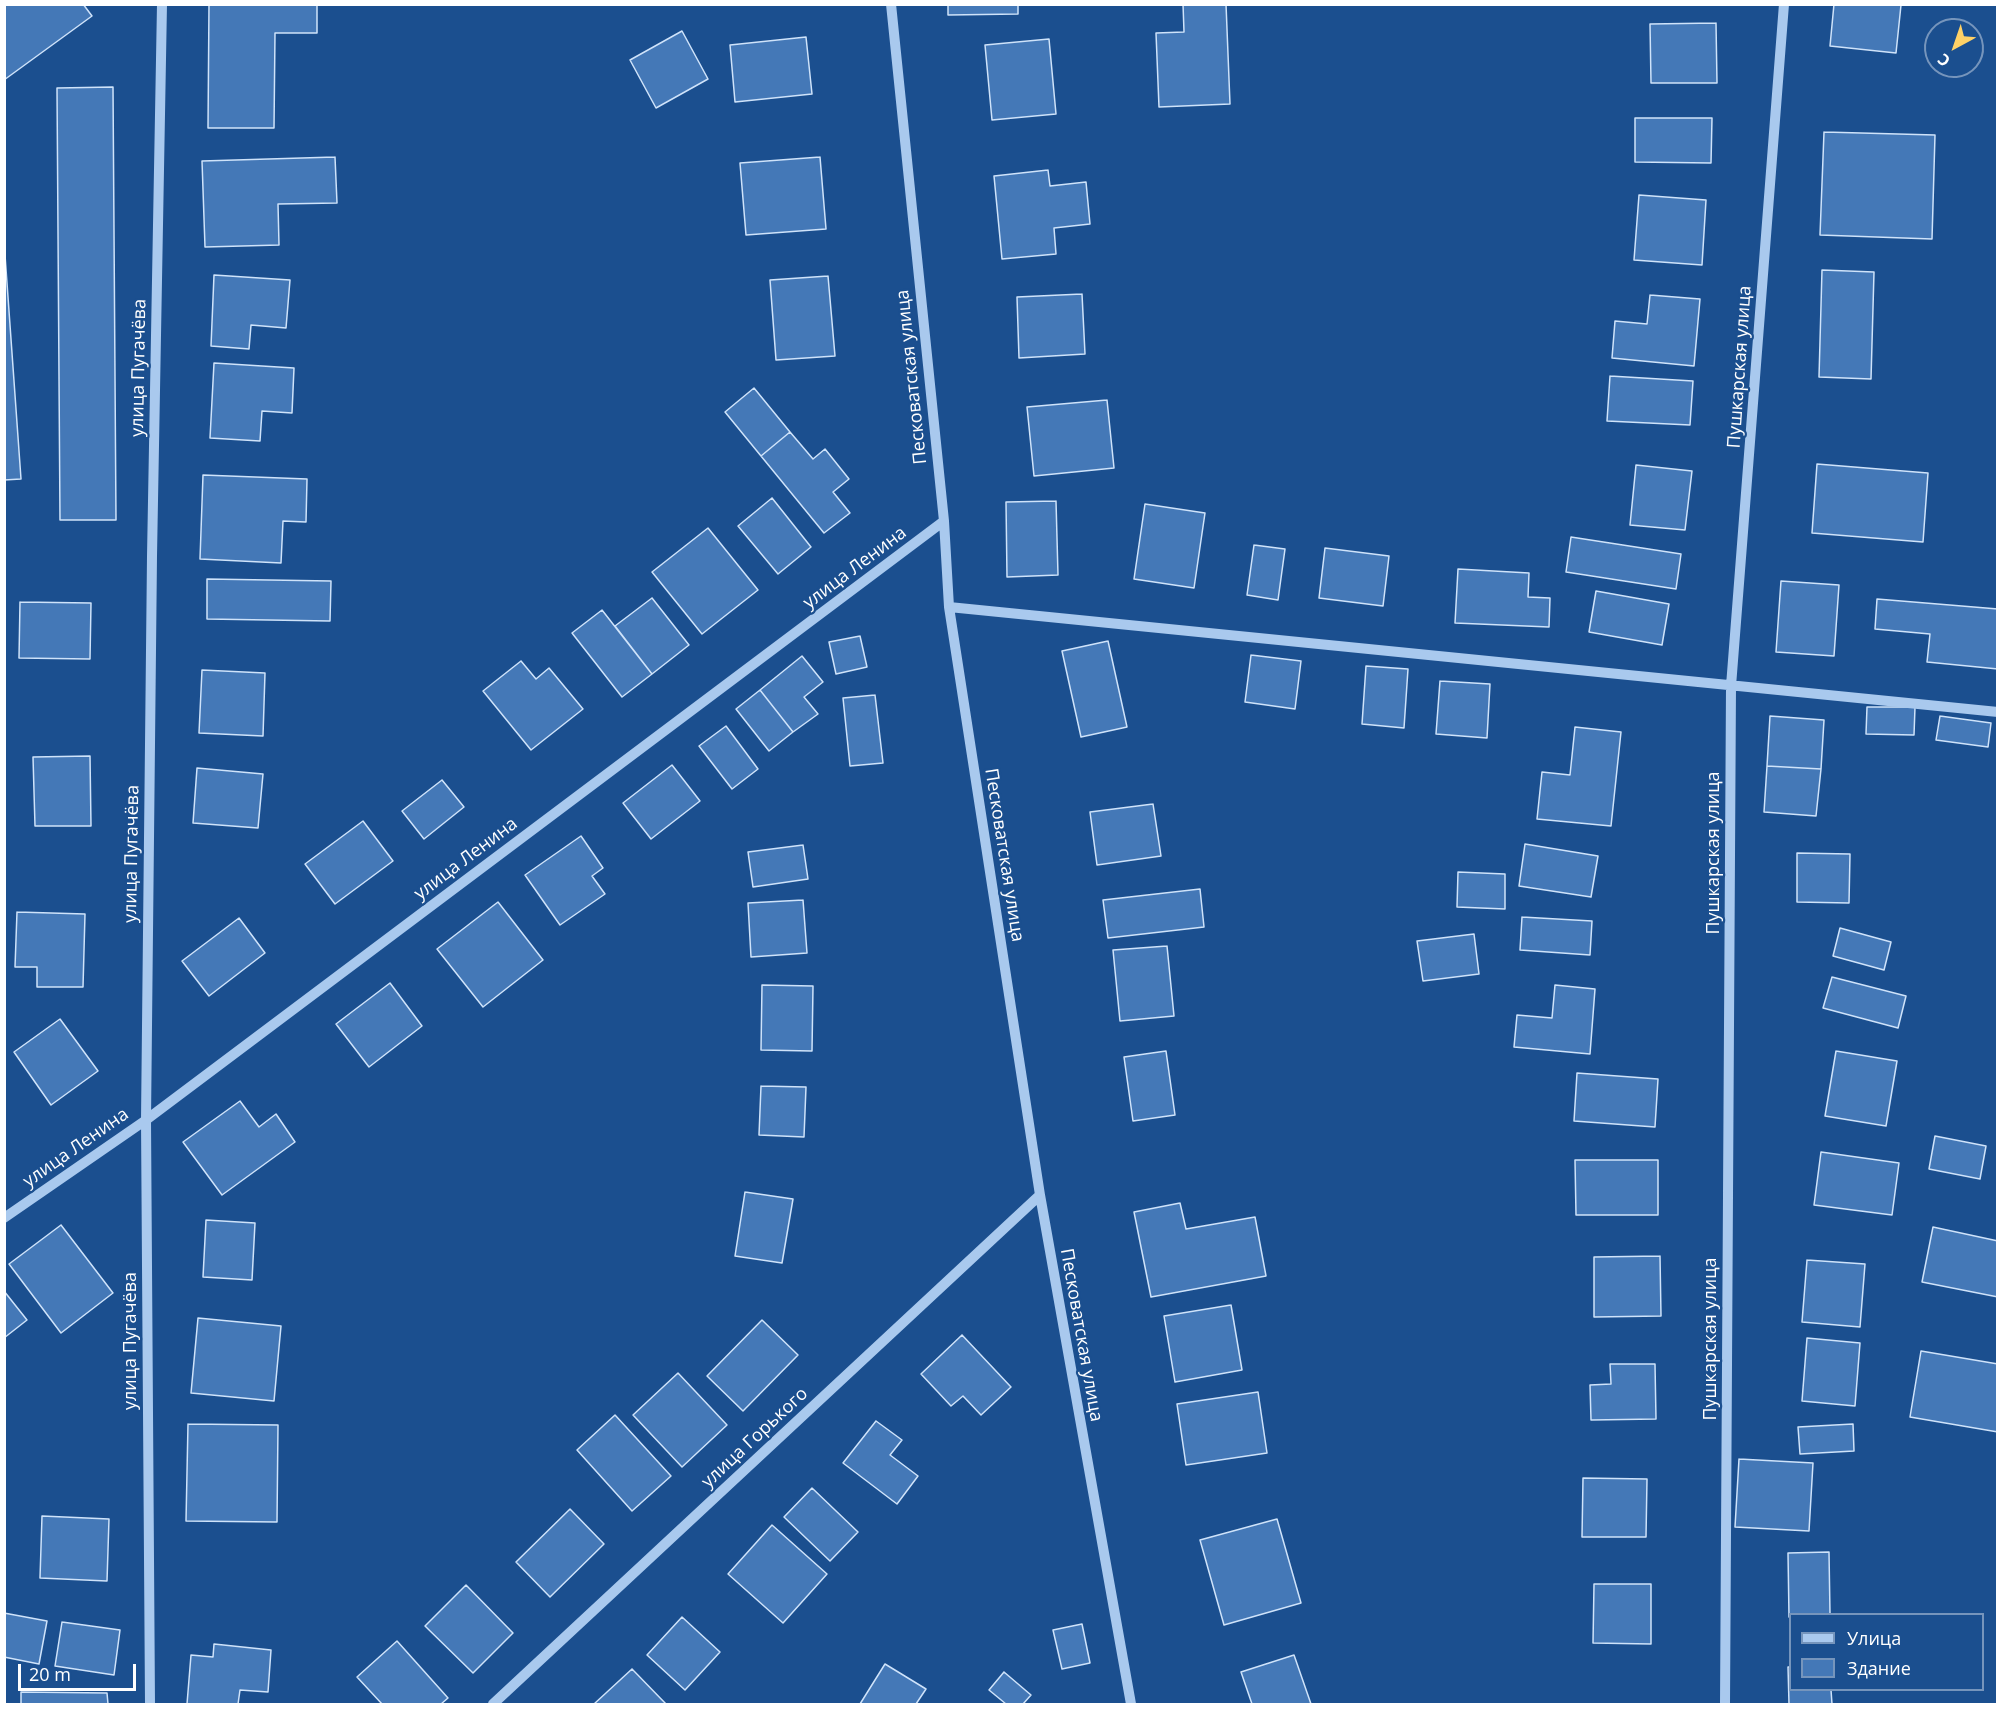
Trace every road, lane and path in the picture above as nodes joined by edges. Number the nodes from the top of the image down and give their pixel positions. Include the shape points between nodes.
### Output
1 (162, 4) edge
2 (891, 4) edge
3 (1784, 4) edge
4 (944, 522) junction
5 (950, 607) junction
6 (1731, 686) junction
7 (1998, 712) edge
8 (146, 1120) junction
9 (1040, 1195) junction
10 (4, 1218) edge
11 (150, 1704) edge
12 (493, 1704) edge
13 (1131, 1704) edge
14 (1725, 1704) edge

1 - 8 street, улица Пугачёва
2 - 4 street, Песковатская улица
3 - 6 street, Пушкарская улица
4 - 5 street, Песковатская улица
4 - 8 street, улица Ленина
5 - 6 street
5 - 9 street, Песковатская улица
6 - 7 street
6 - 14 street, Пушкарская улица
8 - 10 street, улица Ленина
8 - 11 street, улица Пугачёва
9 - 12 street, улица Горького
9 - 13 street, Песковатская улица

